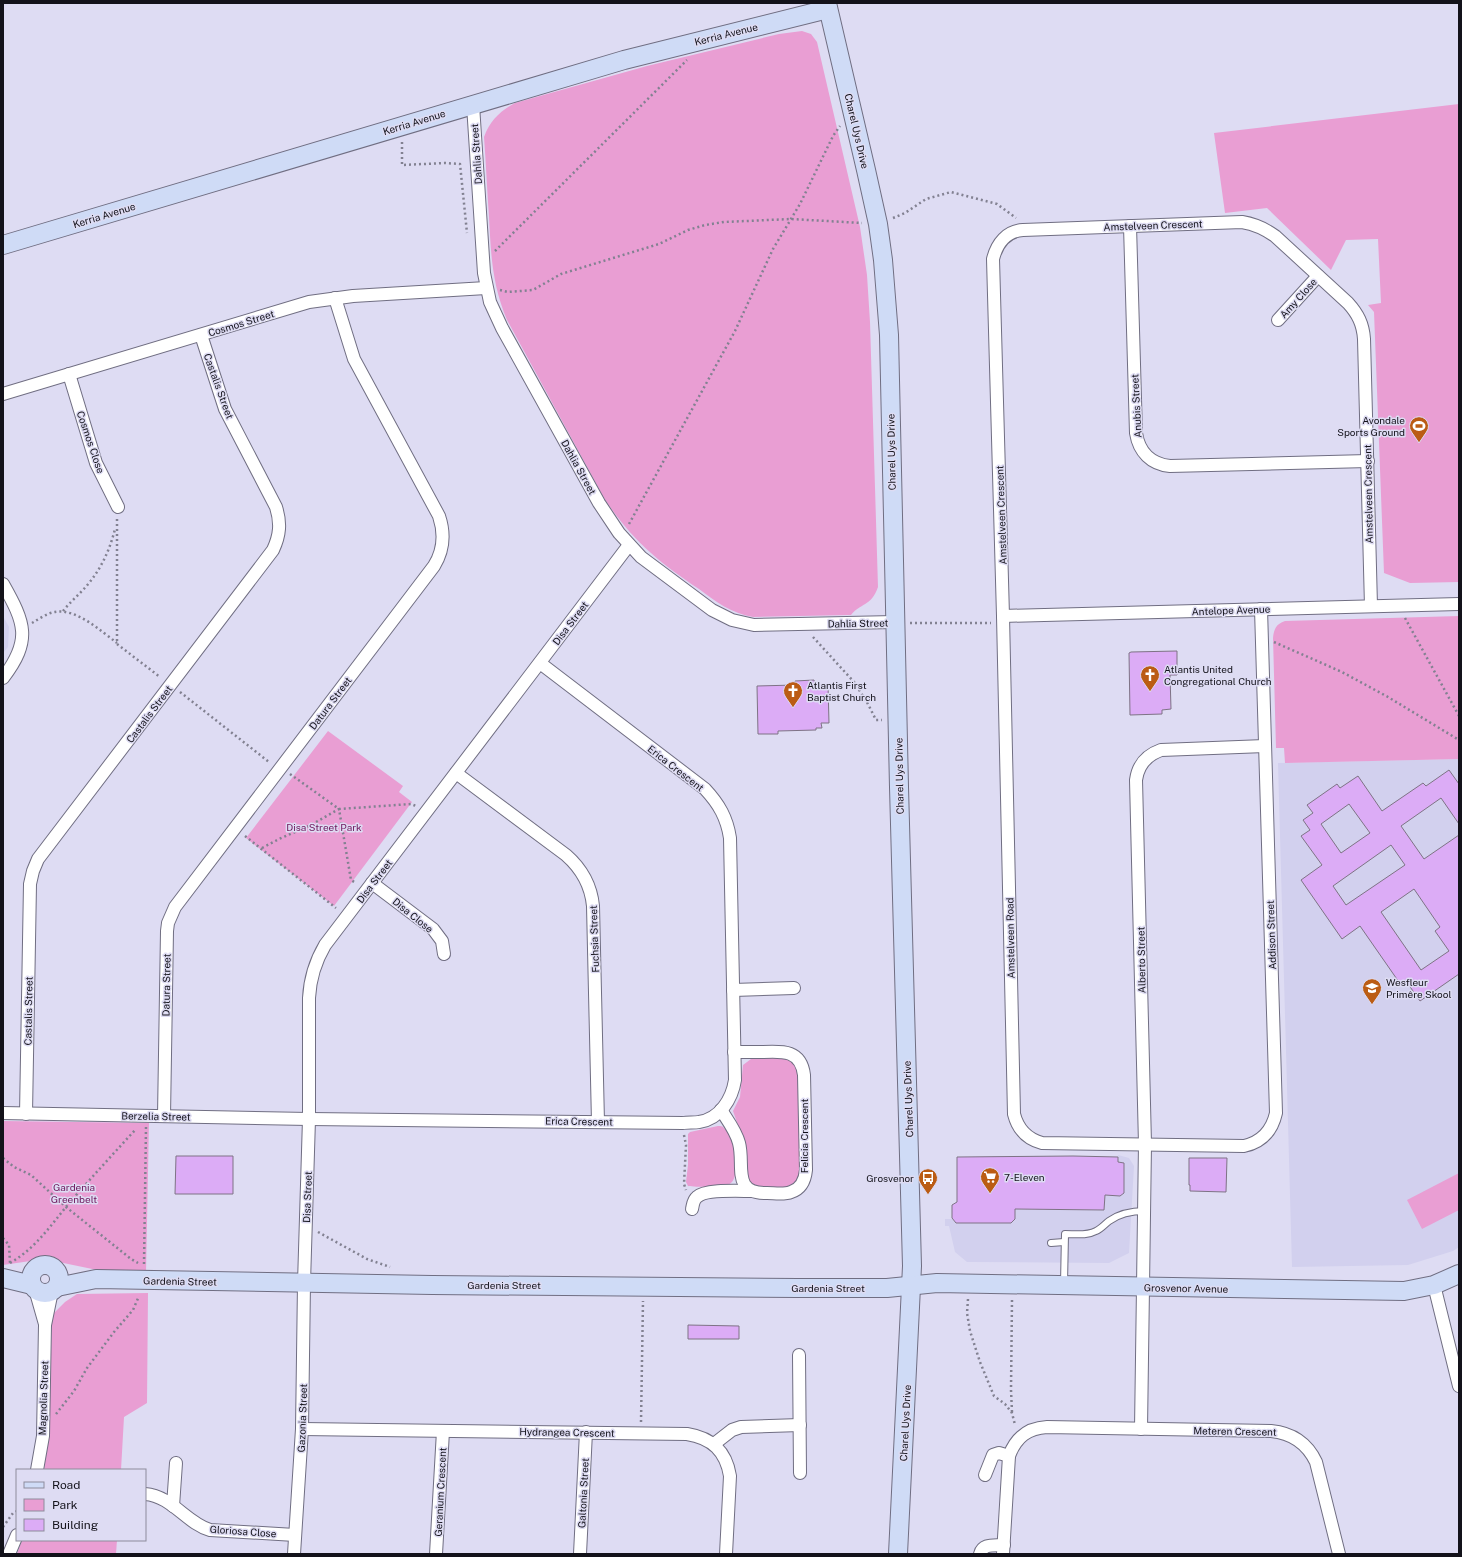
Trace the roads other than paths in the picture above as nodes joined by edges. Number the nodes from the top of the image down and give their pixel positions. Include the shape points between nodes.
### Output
1 (828, 6) edge
2 (473, 105) junction
3 (1130, 226) junction
4 (3, 245) edge
5 (1318, 276) junction
6 (486, 288) junction
7 (335, 298) junction
8 (1278, 320) dead end
9 (201, 335) junction
10 (69, 374) junction
11 (3, 394) edge
12 (1368, 461) junction
13 (118, 507) road end
14 (630, 545) junction
15 (3, 584) edge
16 (1459, 604) edge
17 (1371, 606) junction
18 (1261, 609) junction
19 (1004, 619) junction
20 (895, 622) junction
21 (540, 663) junction
22 (3, 678) edge
23 (1265, 746) junction
24 (456, 773) junction
25 (369, 886) junction
26 (444, 954) dead end
27 (794, 988) dead end
28 (733, 990) junction
29 (734, 1052) junction
30 (721, 1110) junction
31 (3, 1113) edge
32 (26, 1114) junction
33 (164, 1116) junction
34 (309, 1119) junction
35 (598, 1122) junction
36 (1146, 1144) junction
37 (751, 1191) junction
38 (692, 1209) road end
39 (1145, 1211) junction
40 (1064, 1242) junction
41 (1051, 1243) dead end
42 (6, 1272) edge
43 (1459, 1274) edge
44 (44, 1282) junction
45 (304, 1283) junction
46 (1434, 1285) junction
47 (911, 1286) junction
48 (1064, 1286) junction
49 (1143, 1287) junction
50 (45, 1325) junction
51 (799, 1355) dead end
52 (1459, 1386) edge
53 (800, 1425) junction
54 (302, 1429) junction
55 (1141, 1429) junction
56 (443, 1431) junction
57 (586, 1432) junction
58 (714, 1444) junction
59 (1009, 1456) junction
60 (176, 1463) dead end
61 (37, 1469) edge
62 (800, 1472) dead end
63 (985, 1475) dead end
64 (146, 1494) edge
65 (173, 1506) junction
66 (295, 1535) junction
67 (16, 1538) edge
68 (1004, 1550) edge
69 (10, 1554) edge
70 (294, 1554) edge
71 (436, 1554) edge
72 (580, 1554) edge
73 (726, 1554) edge
74 (898, 1554) edge
75 (980, 1554) edge
76 (1339, 1554) edge

1 - 2 street, Kerria Avenue via 624,60
1 - 20 street, Charel Uys Drive via 878,224 883,268 889,335
2 - 4 street, Kerria Avenue
2 - 6 street, Dahlia Street
3 - 5 street, Amstelveen Crescent via 1242,222 1251,224 1268,230
3 - 12 street, Anubis Street via 1136,433 1147,457 1158,464 1170,466
3 - 19 street, Amstelveen Crescent via 1014,231 1002,239 995,252 993,259
5 - 8 street, Amy Close
5 - 12 street, Amstelveen Crescent via 1355,311 1363,329
6 - 7 street, Cosmos Street
6 - 14 street, Dahlia Street via 502,328 599,503
7 - 9 street, Cosmos Street via 309,302
7 - 33 street, Datura Street via 354,359 439,516 443,543 434,566 175,907 168,923
9 - 10 street, Cosmos Street
9 - 32 street, Castalis Street via 225,409 276,507 280,531 273,550 38,859 32,871
10 - 11 street, Cosmos Street
10 - 13 street, Cosmos Close via 96,463
12 - 17 street, Amstelveen Crescent
14 - 20 street, Dahlia Street via 654,567 712,610 743,624
14 - 21 street, Disa Street
15 - 22 street via 18,610 22,629 21,647 17,658
16 - 17 street, Antelope Avenue
17 - 18 street, Antelope Avenue
18 - 19 street, Antelope Avenue
18 - 23 street, Addison Street
19 - 36 street, Amstelveen Road via 1016,1121 1024,1134 1042,1143
20 - 47 street, Charel Uys Drive
21 - 24 street, Disa Street
21 - 28 street, Erica Crescent via 705,789 720,808 730,838
23 - 36 street, Alberto Street via 1161,750 1144,760 1137,773
23 - 36 street, Addison Street via 1275,1122 1259,1141 1244,1146
24 - 25 street, Disa Street
24 - 35 street, Fuchsia Street via 566,855 580,870 589,887 593,906
25 - 26 street, Disa Close via 433,929 442,941
25 - 34 street, Disa Street via 325,945 312,973
27 - 28 street
28 - 29 street, Erica Crescent
29 - 30 street, Erica Crescent via 734,1088
29 - 37 street, Felicia Crescent via 782,1051 799,1061 803,1070 806,1170 804,1180 798,1188 787,1193 760,1194
30 - 35 street, Erica Crescent via 707,1120 699,1122
30 - 37 street via 733,1128 740,1147 741,1179
31 - 32 street, Berzelia Street
32 - 33 street, Berzelia Street
33 - 34 street, Berzelia Street
34 - 35 street, Erica Crescent
34 - 45 street, Disa Street
36 - 39 street, Alberto Street
37 - 38 street via 705,1193 694,1200
39 - 40 lane via 1122,1214 1096,1232 1065,1234
39 - 49 street, Alberto Street
40 - 41 lane
40 - 48 lane
42 - 44 street, Gardenia Street
43 - 46 street, Grosvenor Avenue
44 - 45 street, Gardenia Street via 96,1279
44 - 50 street, Magnolia Street
44 - 50 street, Magnolia Street
45 - 47 street, Gardenia Street via 644,1287
45 - 54 street, Gazonia Street
46 - 49 street, Grosvenor Avenue via 1396,1291
46 - 52 street
47 - 48 street, Grosvenor Avenue via 938,1283
47 - 74 street, Charel Uys Drive
48 - 49 street, Grosvenor Avenue
49 - 55 street
50 - 61 street, Magnolia Street via 43,1436
51 - 53 street
53 - 58 street via 741,1428 732,1430
53 - 62 street
54 - 56 street, Hydrangea Crescent
54 - 66 street, Gazonia Street
55 - 59 street, Meteren Crescent via 1039,1428 1024,1434 1016,1441
55 - 76 street, Meteren Crescent via 1280,1431 1297,1438 1316,1462
56 - 57 street, Hydrangea Crescent
56 - 71 street, Geranium Crescent
57 - 58 street, Hydrangea Crescent via 687,1434
57 - 72 street, Galtonia Street
58 - 73 street via 725,1459 730,1476
59 - 63 street via 999,1453 993,1455
59 - 68 street
60 - 65 street
64 - 65 street, Gloriosa Close
65 - 66 street, Gloriosa Close via 210,1530
66 - 70 street, Gazonia Street
67 - 69 street
68 - 75 street via 985,1546

